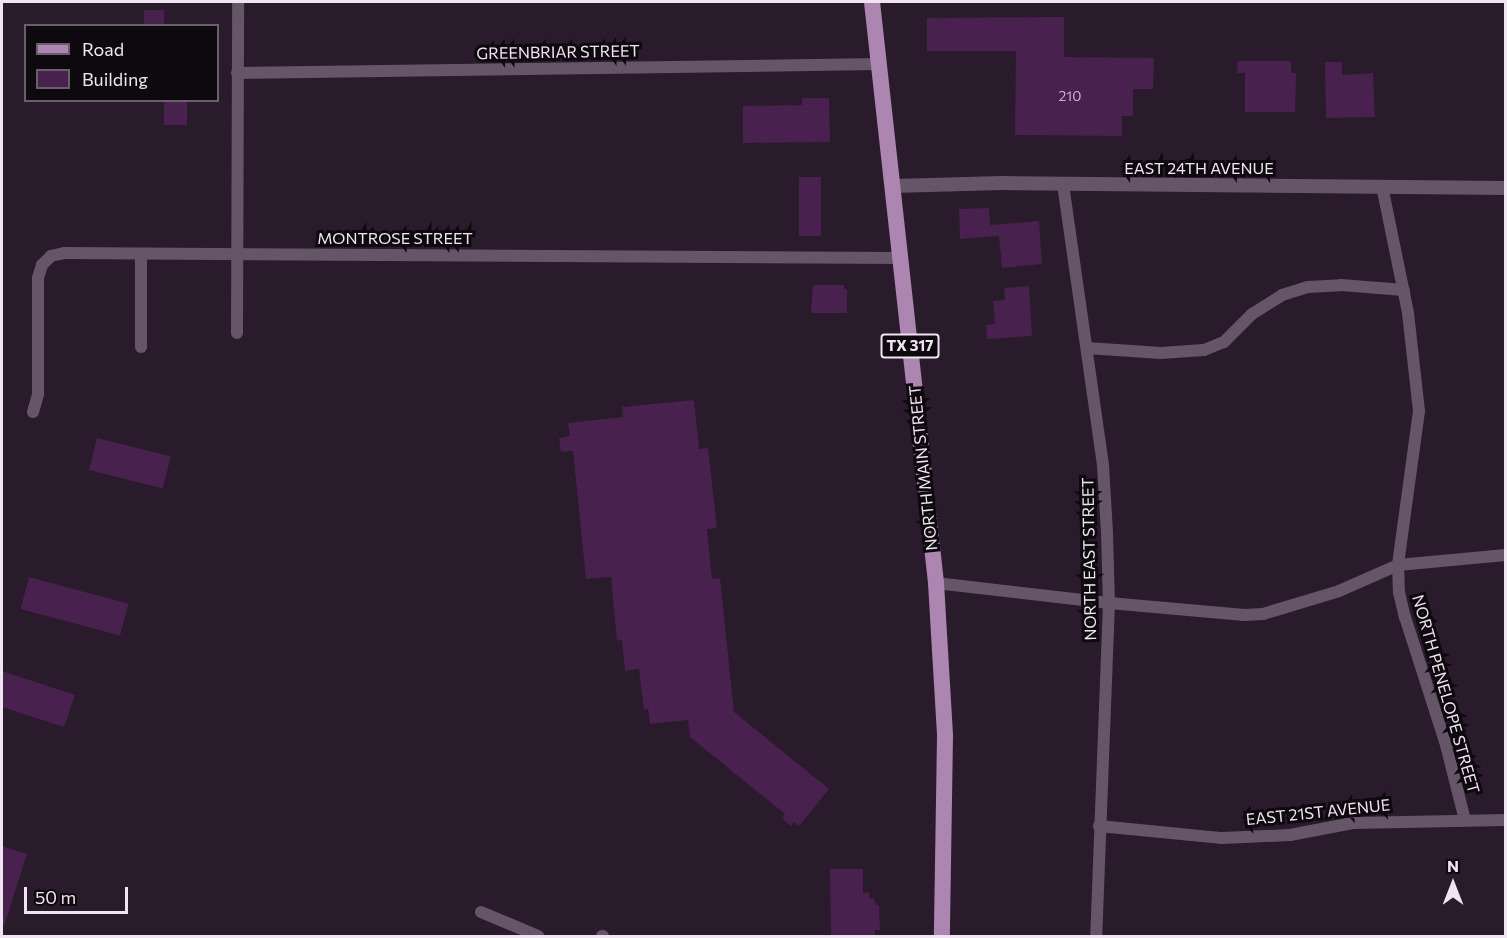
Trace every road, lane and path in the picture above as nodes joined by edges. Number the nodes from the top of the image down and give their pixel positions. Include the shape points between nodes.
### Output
1 (238, 2) edge
2 (872, 2) edge
3 (879, 64) junction
4 (237, 73) junction
5 (1064, 184) junction
6 (893, 186) junction
7 (1382, 186) junction
8 (1506, 188) edge
9 (236, 253) junction
10 (141, 254) junction
11 (901, 258) junction
12 (1404, 290) junction
13 (237, 333) dead end
14 (141, 347) dead end
15 (1087, 348) junction
16 (33, 412) dead end
17 (1506, 555) edge
18 (1398, 565) junction
19 (936, 584) junction
20 (1109, 603) junction
21 (1465, 820) junction
22 (1506, 820) edge
23 (1099, 826) junction
24 (481, 912) dead end
25 (538, 936) edge
26 (942, 936) edge
27 (1096, 936) edge

1 - 4 street
2 - 3 main road, NORTH MAIN STREET / TX 317
3 - 4 street, GREENBRIAR STREET
3 - 6 main road, NORTH MAIN STREET / TX 317
4 - 9 street
5 - 6 street, EAST 24TH AVENUE
5 - 7 street, EAST 24TH AVENUE
5 - 15 street, NORTH EAST STREET
6 - 11 main road, NORTH MAIN STREET / TX 317
7 - 8 street, EAST 24TH AVENUE
7 - 12 street, NORTH PENELOPE STREET
9 - 10 street, MONTROSE STREET
9 - 11 street, MONTROSE STREET
9 - 13 street
10 - 14 street
10 - 16 street, MONTROSE STREET via 64,253 51,256 42,265 38,278 38,394
11 - 19 main road, NORTH MAIN STREET / TX 317
12 - 15 street via 1341,285 1308,287 1282,295 1252,314 1224,342 1204,350
12 - 18 street, NORTH PENELOPE STREET via 1419,411
15 - 20 street, NORTH EAST STREET via 1103,465
17 - 18 street
18 - 20 street via 1339,591 1263,614
18 - 21 street, NORTH PENELOPE STREET via 1405,617 1446,745
19 - 20 street
19 - 26 main road, NORTH MAIN STREET / TX 317 via 945,736
20 - 23 street, NORTH EAST STREET
21 - 22 street, EAST 21ST AVENUE
21 - 23 street, EAST 21ST AVENUE via 1353,823 1290,834 1222,838
23 - 27 street, NORTH EAST STREET
24 - 25 street

